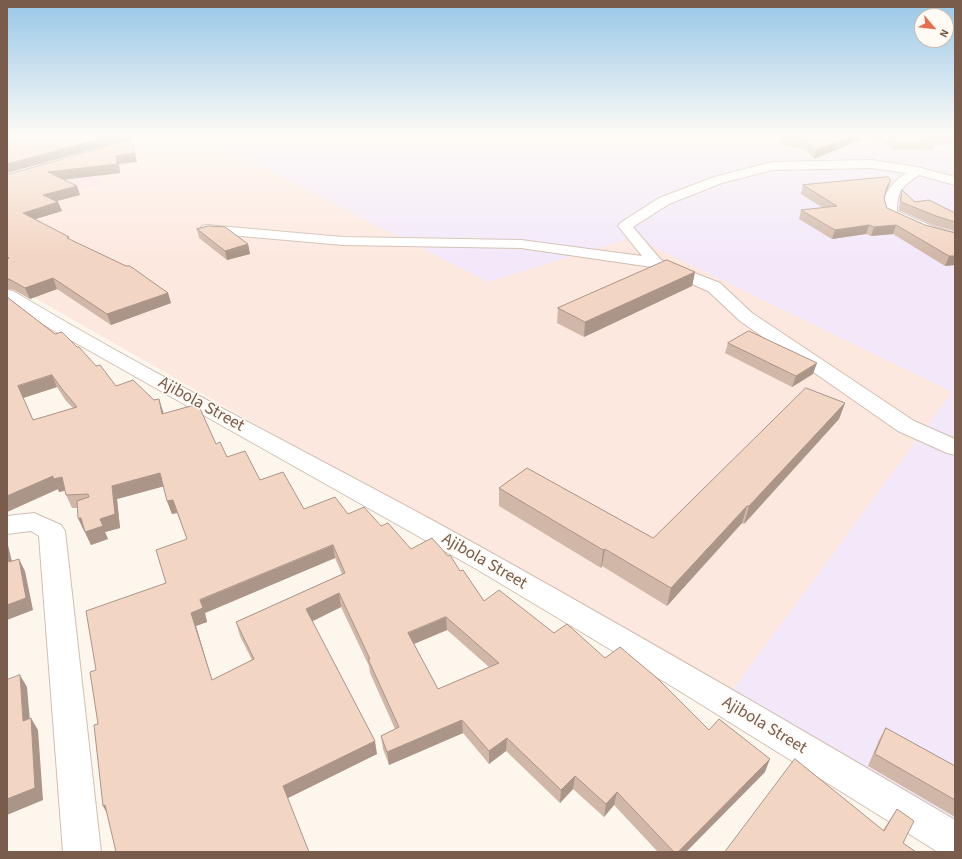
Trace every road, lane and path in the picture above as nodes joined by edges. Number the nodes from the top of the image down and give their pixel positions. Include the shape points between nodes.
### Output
1 (733, 176) edge
2 (910, 176) edge
3 (938, 176) edge
4 (955, 180) edge
5 (207, 229) edge
6 (955, 238) edge
7 (655, 263) junction
8 (12, 305) edge
9 (955, 448) edge
10 (7, 525) edge
11 (955, 841) edge
12 (82, 852) edge

1 - 7 street via 664,201 625,226
2 - 6 street via 894,188 890,213
3 - 4 street
5 - 7 street via 343,241 521,244
7 - 9 street via 714,287 746,317 906,426
8 - 11 street, Ajibola Street via 421,525
10 - 12 street via 34,522 52,531

